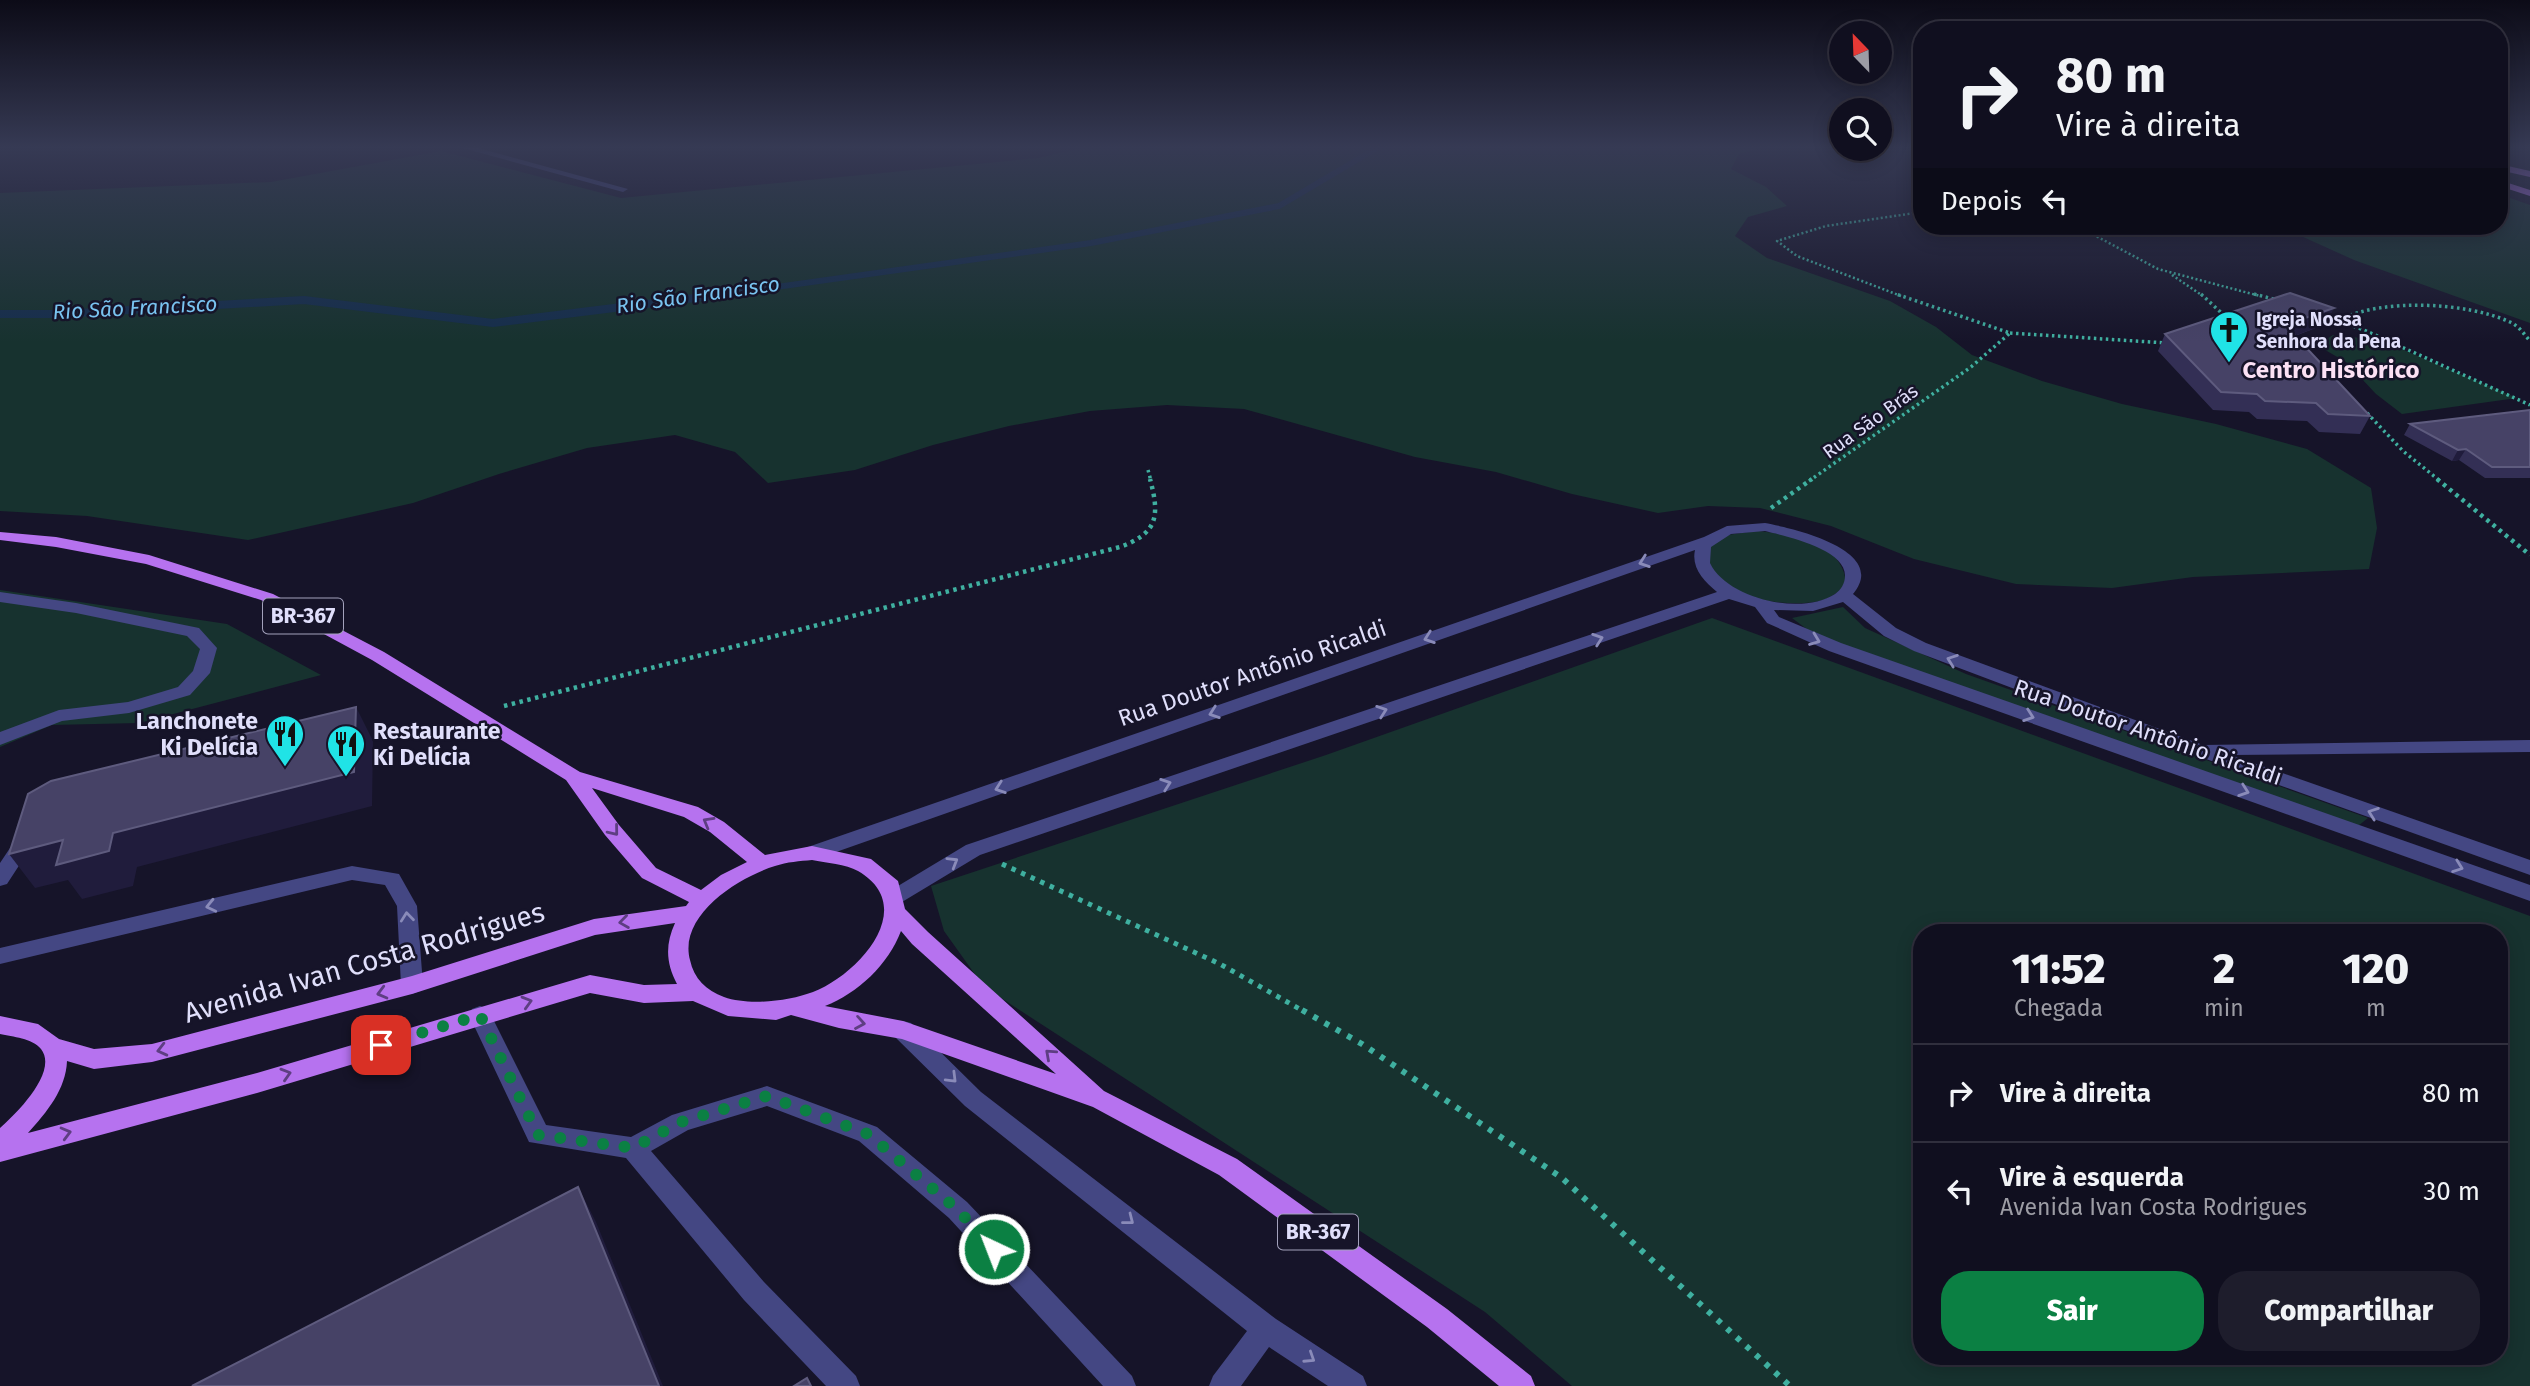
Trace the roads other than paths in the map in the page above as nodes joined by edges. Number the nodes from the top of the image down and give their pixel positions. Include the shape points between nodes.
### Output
1 (0, 536) edge
2 (1708, 540) junction
3 (1730, 593) junction
4 (1844, 595) junction
5 (0, 597) edge
6 (1760, 603) junction
7 (0, 739) edge
8 (2530, 746) edge
9 (2196, 749) junction
10 (573, 776) junction
11 (34, 827) edge
12 (812, 853) junction
13 (762, 863) junction
14 (2530, 868) edge
15 (0, 879) edge
16 (2530, 893) edge
17 (697, 906) junction
18 (896, 906) junction
19 (0, 956) edge
20 (412, 985) junction
21 (696, 992) junction
22 (793, 1007) junction
23 (480, 1015) junction
24 (0, 1025) edge
25 (903, 1030) junction
26 (53, 1047) junction
27 (1101, 1100) junction
28 (0, 1143) edge
29 (633, 1148) junction
30 (0, 1151) edge
31 (1266, 1329) junction
32 (846, 1386) edge
33 (1122, 1386) edge
34 (1223, 1386) edge
35 (1353, 1386) edge
36 (1521, 1386) edge

1 - 10 main road, BR-367 via 149,560 267,597 378,656
2 - 3 street via 1700,550 1701,562 1708,575
2 - 4 street, Rua Doutor Antônio Ricaldi via 1742,528 1788,531 1831,547 1853,572 1852,585
2 -> 12 street, Rua Doutor Antônio Ricaldi
3 - 6 street
18 -> 3 street via 973,850
4 - 6 street via 1814,606
9 -> 4 street, Rua Doutor Antônio Ricaldi via 1920,648 1890,632
5 - 7 street via 193,632 209,648 201,673 184,691 129,707 60,716
6 -> 16 street, Rua Doutor Antônio Ricaldi via 1773,620 1835,647
8 - 9 street
14 -> 9 street, Rua Doutor Antônio Ricaldi
13 -> 10 main road, BR-367 via 691,812
10 -> 17 main road, BR-367 via 649,873
11 - 15 street
12 - 13 main road, BR-367
12 - 18 main road, BR-367 via 836,854 874,869 887,882
13 - 17 main road, BR-367 via 729,878
17 -> 20 main road, Avenida Ivan Costa Rodrigues via 594,927
17 - 21 main road, BR-367 via 681,934 677,956 682,975
18 - 22 main road, BR-367 via 891,937 877,959 855,980
27 -> 18 main road, BR-367 via 920,938
20 -> 19 street via 407,906 392,879 352,873
20 -> 26 main road, Avenida Ivan Costa Rodrigues via 152,1053 94,1059
21 - 22 main road, BR-367 via 739,1009
23 -> 21 main road via 590,984 644,994
22 -> 25 main road, BR-367
23 - 29 street via 538,1135
30 -> 23 main road via 257,1083
24 - 26 main road, Avenida Ivan Costa Rodrigues via 25,1027 43,1035
25 - 27 main road, BR-367
25 -> 31 street via 973,1099
26 - 28 main road via 57,1064 51,1085 37,1108
27 - 36 main road, BR-367 via 1228,1167 1437,1318
29 - 32 street via 754,1291
29 - 33 street via 681,1122 767,1096 868,1134 958,1210
31 - 34 street
31 -> 35 street

